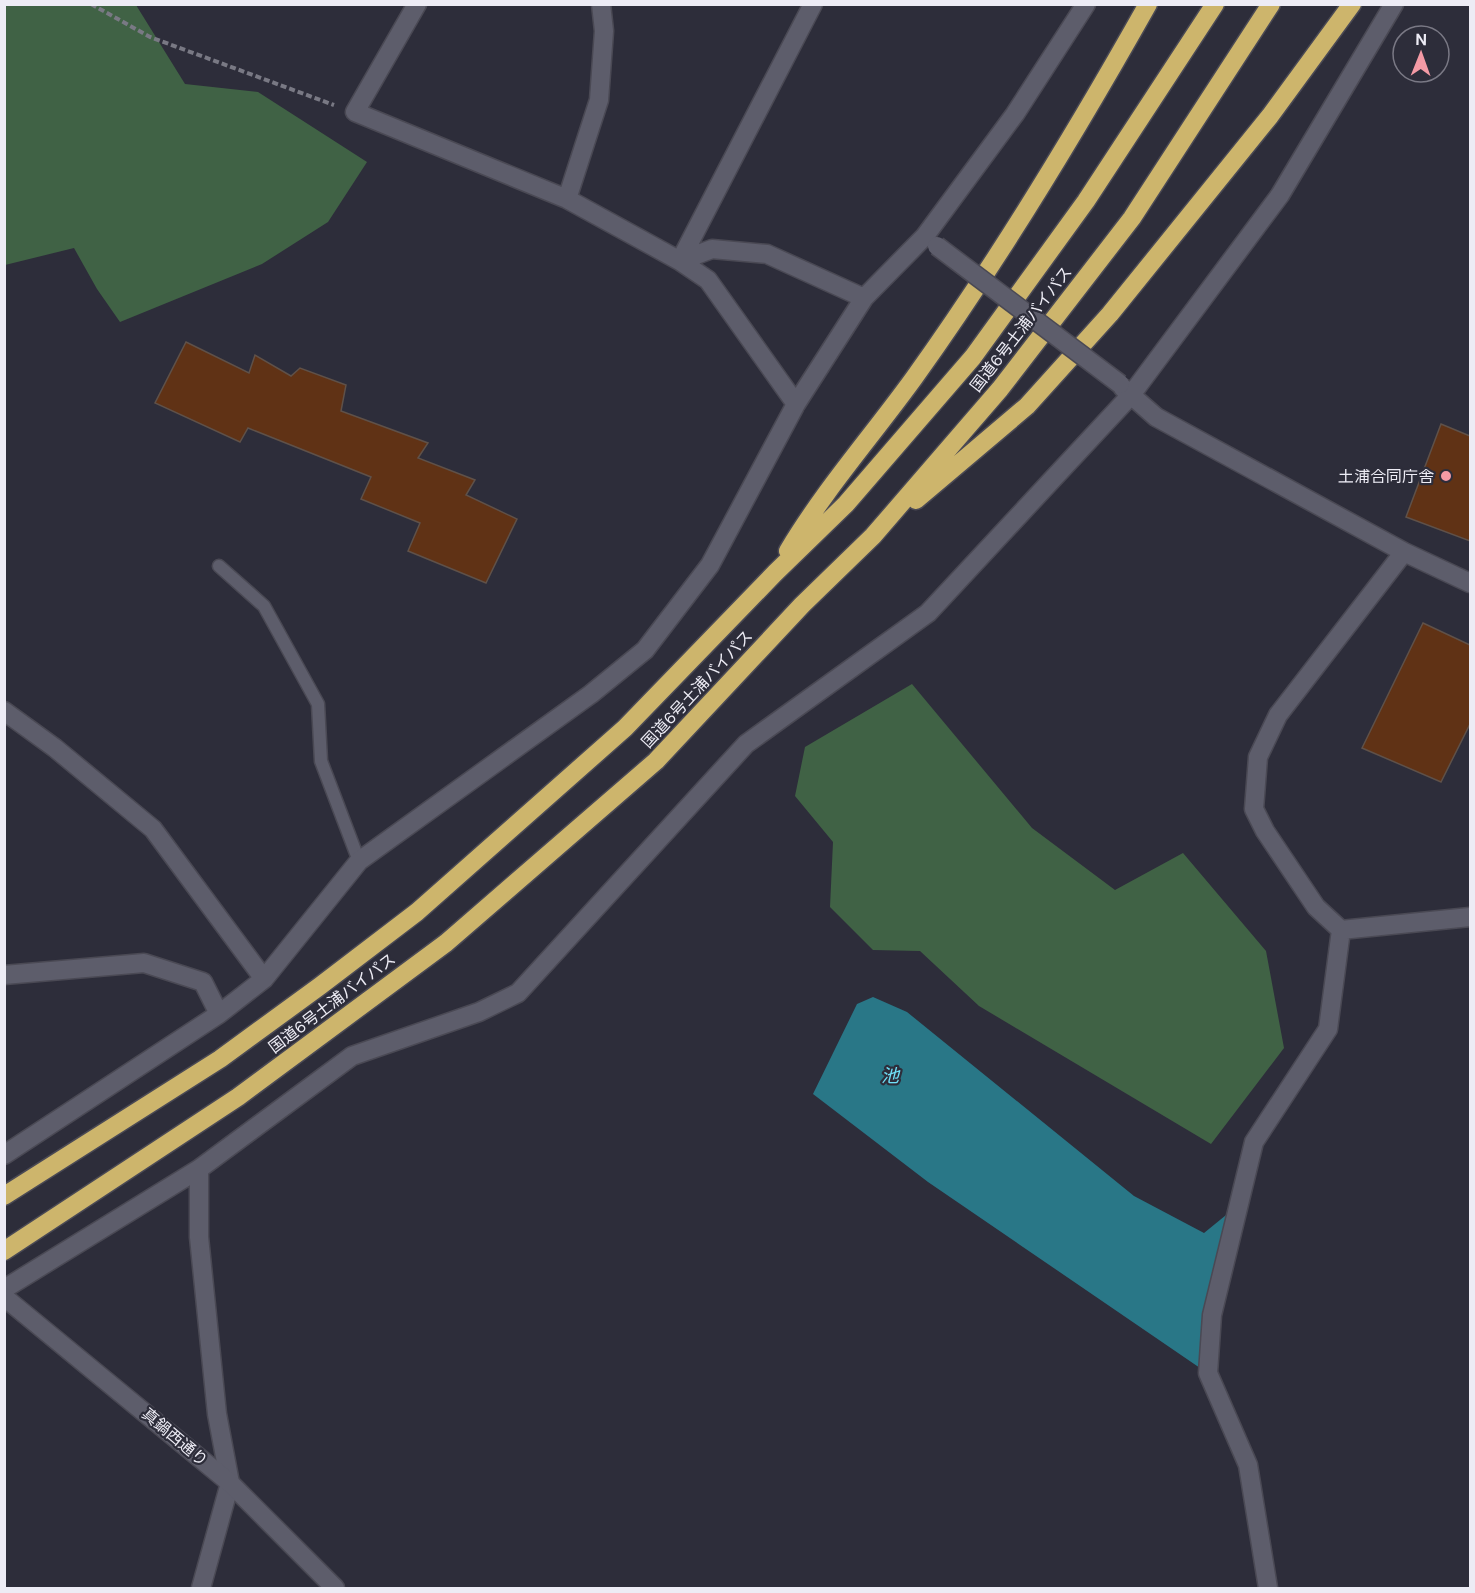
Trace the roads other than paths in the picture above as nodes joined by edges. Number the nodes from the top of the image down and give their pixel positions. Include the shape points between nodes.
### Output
1 (417, 4) edge
2 (601, 4) edge
3 (813, 4) edge
4 (1086, 4) edge
5 (1148, 4) edge
6 (1215, 4) edge
7 (1271, 4) edge
8 (1352, 4) edge
9 (1394, 4) edge
10 (567, 199) junction
11 (931, 241) junction
12 (680, 261) junction
13 (864, 298) junction
14 (1125, 390) junction
15 (796, 404) junction
16 (873, 536) junction
17 (1404, 552) junction
18 (219, 566) dead end
19 (775, 573) junction
20 (1470, 583) edge
21 (4, 711) edge
22 (359, 861) junction
23 (1470, 917) edge
24 (1341, 930) junction
25 (4, 975) edge
26 (264, 979) junction
27 (219, 1014) junction
28 (4, 1155) edge
29 (199, 1169) junction
30 (4, 1196) edge
31 (4, 1251) edge
32 (4, 1289) edge
33 (4, 1297) edge
34 (231, 1483) junction
35 (201, 1588) edge
36 (335, 1588) edge
37 (1268, 1588) edge

1 - 10 street via 355,112
2 - 10 street via 604,31 599,100
3 - 12 street
4 - 11 street
5 - 19 highway via 1060,158 914,377 813,509
6 - 19 highway, 国道6号土浦バイパス via 1086,201 973,357 846,504
7 - 16 highway, 国道6号土浦バイパス via 1132,218 1000,389
8 - 16 highway via 1263,125 1110,314 1035,398
9 - 14 street via 1280,195
10 - 12 street
11 - 13 street
11 - 14 street, bridge
12 - 13 street via 712,249 767,254
12 - 15 street via 708,280
13 - 15 street
14 - 17 street via 1156,417
14 - 29 street via 928,613 746,744 518,993 479,1012 352,1056
15 - 22 street via 710,565 645,650 591,694
16 - 31 highway, 国道6号土浦バイパス via 802,605 657,761 446,943 238,1097
17 - 20 street
17 - 24 street via 1278,715 1257,757 1257,817 1316,907
18 - 22 lane via 264,606 318,704 321,761
19 - 30 highway, 国道6号土浦バイパス via 625,728 417,912 220,1059
21 - 26 street via 153,829
22 - 26 street
23 - 24 street
24 - 37 street via 1328,1029 1254,1142 1212,1315 1208,1373 1248,1466
25 - 27 street via 144,963 203,982
26 - 27 street
27 - 28 street
29 - 32 street
29 - 34 street via 199,1237 214,1390
33 - 34 street, 真鍋西通り
34 - 35 street
34 - 36 street, 真鍋西通り

